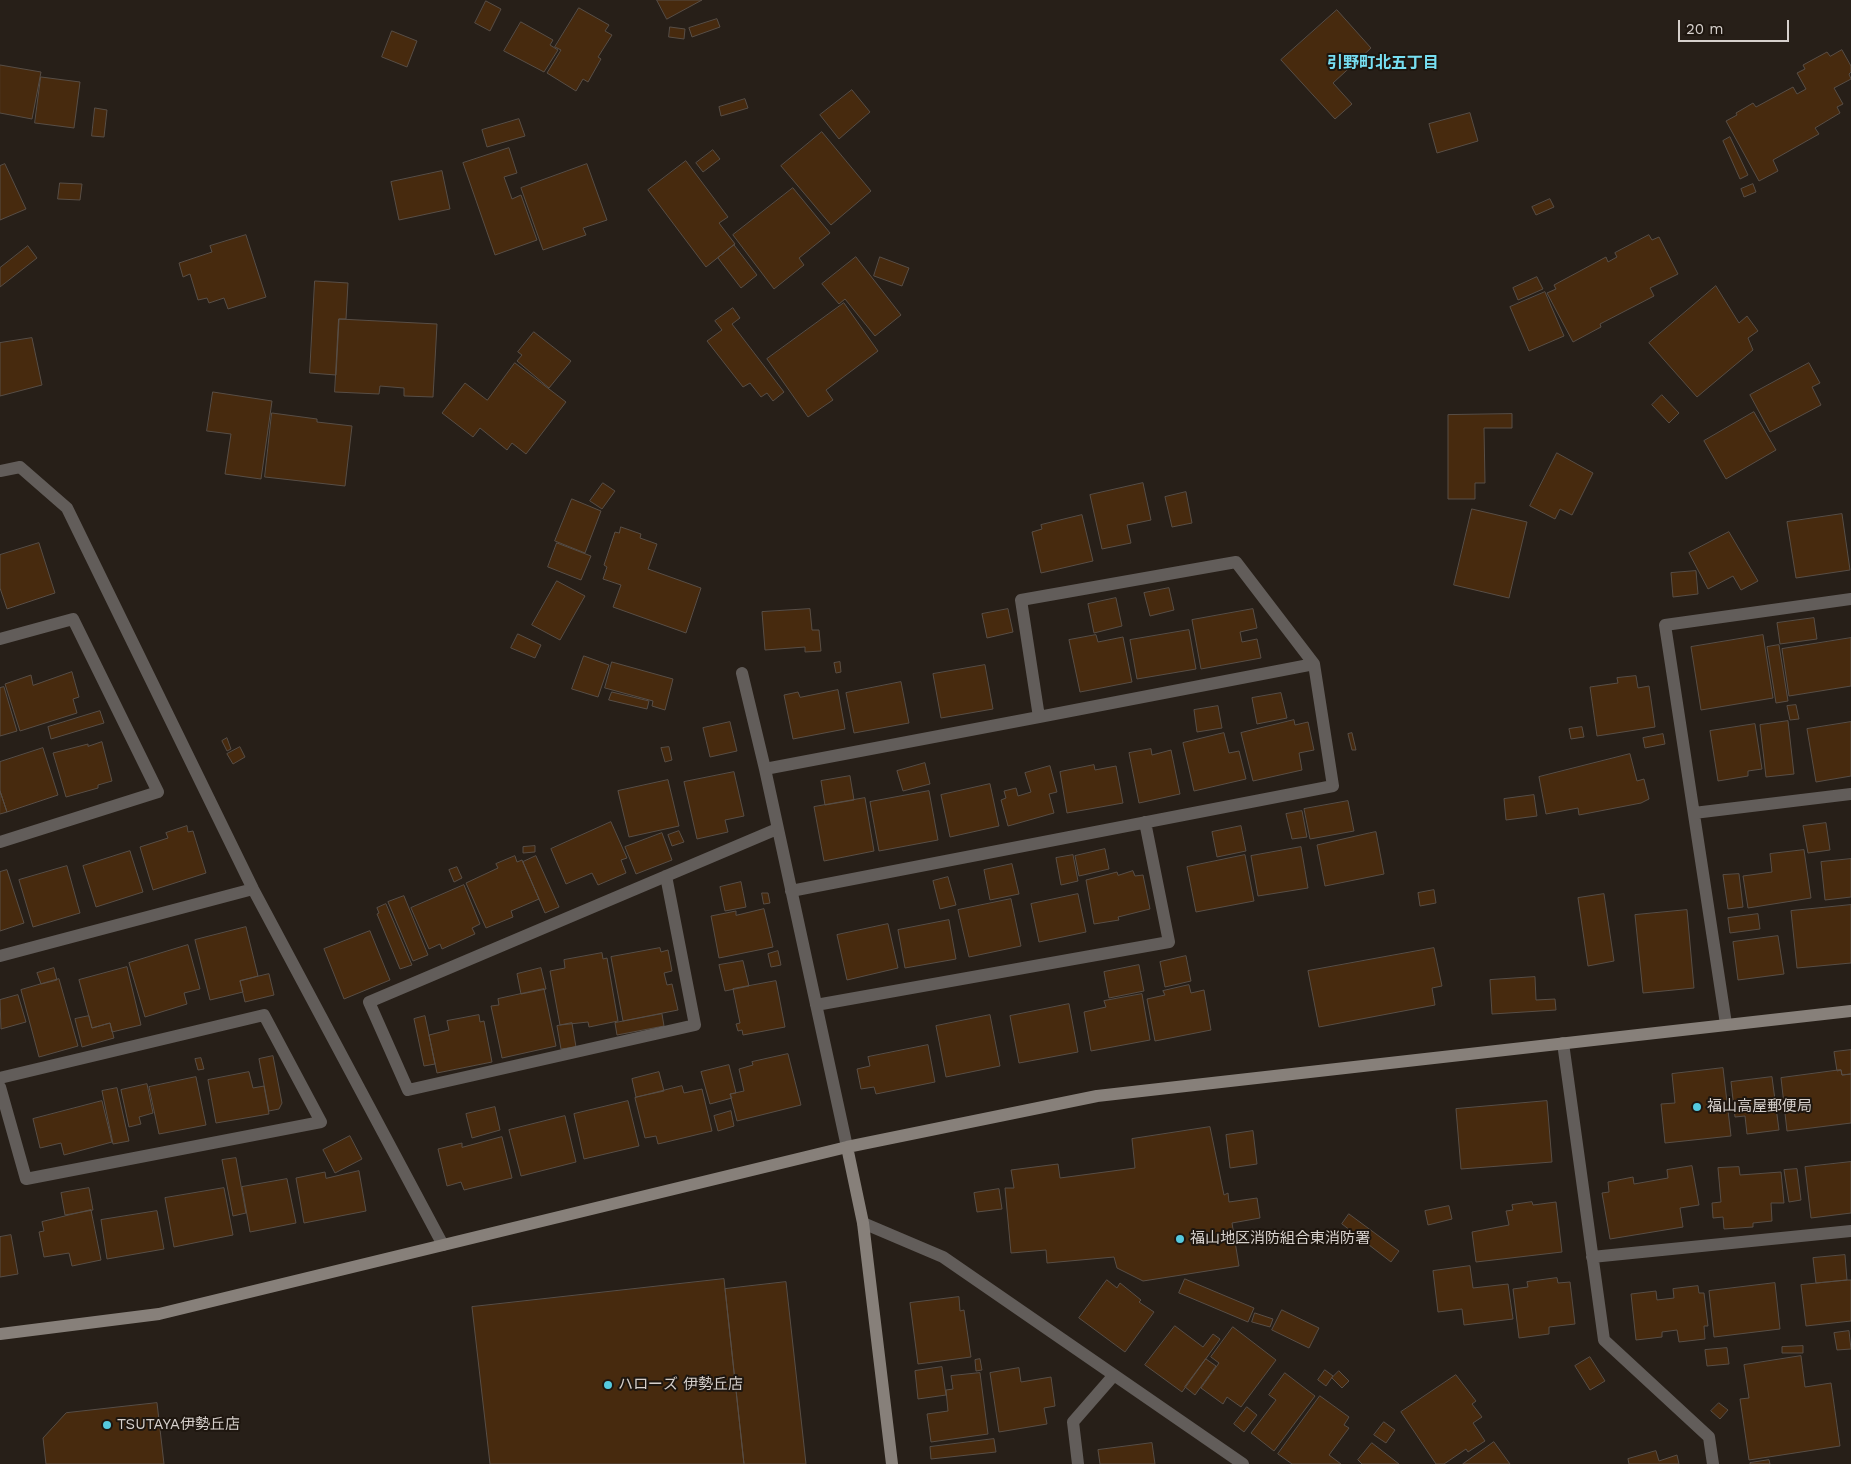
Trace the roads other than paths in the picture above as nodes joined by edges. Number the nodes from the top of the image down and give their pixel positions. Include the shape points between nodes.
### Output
1 (0, 470) edge
2 (1851, 599) edge
3 (0, 639) edge
4 (1314, 664) junction
5 (742, 673) dead end
6 (1039, 717) junction
7 (765, 769) junction
8 (1851, 794) edge
9 (1694, 813) junction
10 (1145, 822) junction
11 (777, 829) junction
12 (0, 842) edge
13 (666, 876) junction
14 (254, 889) junction
15 (791, 891) junction
16 (0, 956) edge
17 (816, 1005) junction
18 (1851, 1012) edge
19 (1726, 1024) junction
20 (1563, 1043) junction
21 (0, 1078) edge
22 (0, 1087) edge
23 (847, 1147) junction
24 (863, 1223) junction
25 (1851, 1231) edge
26 (443, 1245) junction
27 (1592, 1257) junction
28 (0, 1334) edge
29 (1114, 1375) junction
30 (892, 1464) edge
31 (1078, 1464) edge
32 (1243, 1464) edge
33 (1713, 1464) edge

1 - 14 street via 20,467 67,508
2 - 9 street via 1664,625
3 - 12 street via 73,620 158,792
4 - 6 street
4 - 6 street via 1236,562 1021,600
4 - 10 street via 1333,786
5 - 7 street
6 - 7 street
7 - 11 street
8 - 9 street
9 - 19 street
10 - 15 street
10 - 17 street via 1169,942
11 - 13 street
11 - 15 street
13 - 13 street via 369,1002 408,1090 695,1024
14 - 16 street
14 - 26 street
15 - 17 street
17 - 23 street
18 - 19 street
19 - 20 street
20 - 23 street via 1097,1096
20 - 27 street
21 - 22 street via 264,1015 322,1122 26,1179
23 - 24 street
23 - 26 street
24 - 29 street via 943,1258
24 - 30 street
25 - 27 street
26 - 28 street via 159,1314
27 - 33 street via 1604,1340 1709,1437
29 - 31 street via 1073,1422
29 - 32 street

